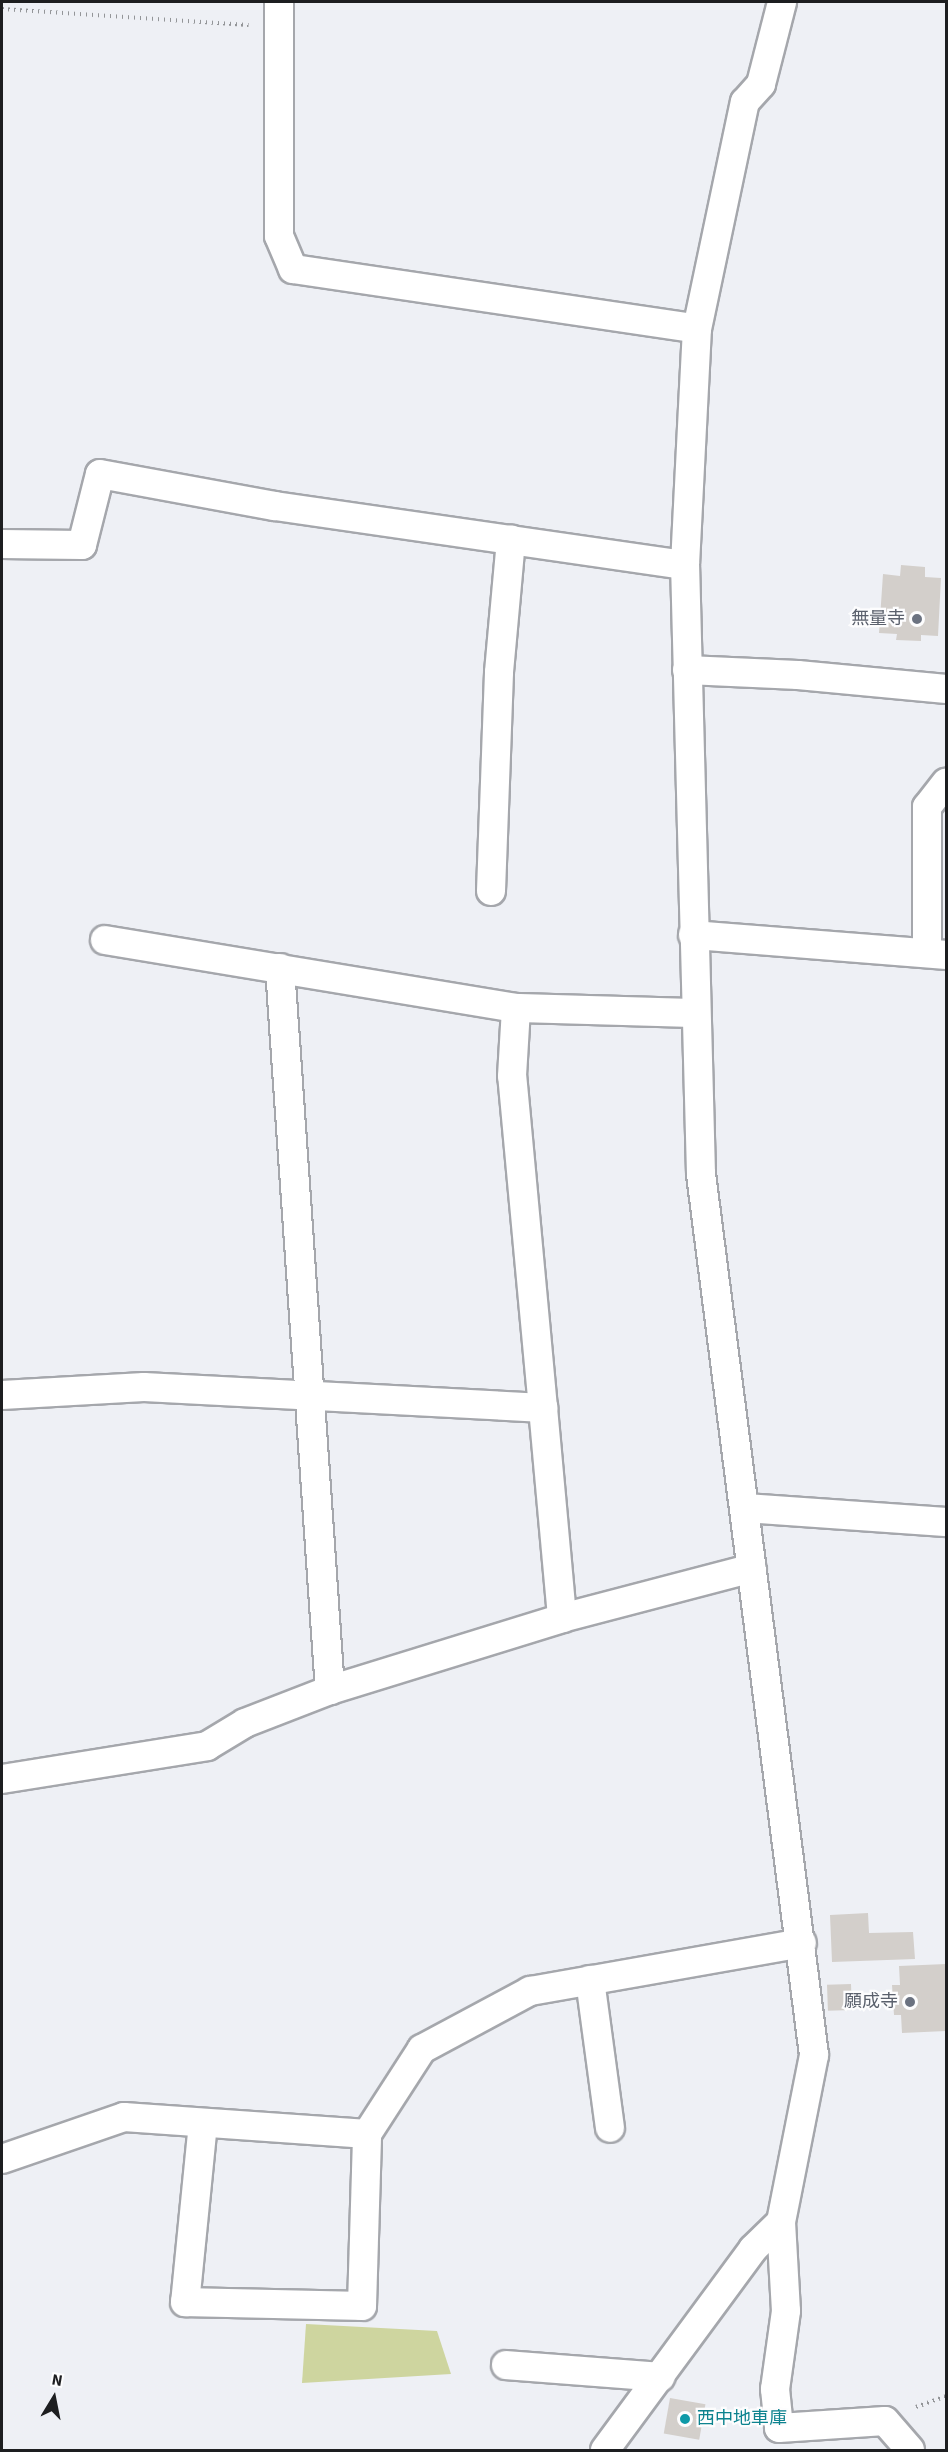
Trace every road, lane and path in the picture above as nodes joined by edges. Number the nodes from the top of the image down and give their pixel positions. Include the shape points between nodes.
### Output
1 (782, 2) edge
2 (2, 9) edge
3 (279, 14) edge
4 (697, 329) junction
5 (511, 540) junction
6 (2, 543) edge
7 (685, 565) junction
8 (687, 670) junction
9 (946, 689) edge
10 (946, 783) edge
11 (491, 891) dead end
12 (693, 935) junction
13 (105, 940) dead end
14 (937, 954) edge
15 (280, 968) junction
16 (516, 1008) junction
17 (696, 1013) junction
18 (2, 1395) edge
19 (310, 1396) junction
20 (543, 1408) junction
21 (744, 1508) junction
22 (946, 1522) edge
23 (752, 1568) junction
24 (562, 1618) junction
25 (330, 1690) junction
26 (2, 1779) edge
27 (802, 1943) junction
28 (590, 1980) junction
29 (203, 2123) junction
30 (610, 2128) dead end
31 (367, 2134) junction
32 (2, 2159) edge
33 (781, 2222) junction
34 (506, 2365) dead end
35 (661, 2377) junction
36 (605, 2451) edge
37 (910, 2451) edge

1 - 4 street via 762,84 745,102
2 - 3 path
3 - 4 street via 279,236 293,269
4 - 7 street
5 - 6 street via 275,506 100,474 82,545
5 - 7 street
5 - 11 street via 499,672
7 - 8 street
8 - 9 street via 798,675
8 - 12 street
10 - 14 street via 927,807
12 - 14 street
12 - 17 street
13 - 15 street
15 - 16 street
15 - 19 street
16 - 17 street
16 - 20 street via 512,1076
17 - 21 street via 701,1174
18 - 19 street via 144,1387
19 - 20 street
19 - 25 street
20 - 24 street
21 - 22 street
21 - 23 street
23 - 24 street
23 - 27 street
24 - 25 street
25 - 26 street via 245,1723 207,1746
27 - 28 street
27 - 33 street via 814,2055
28 - 30 street
28 - 31 street via 530,1991 422,2049
29 - 31 street
29 - 31 street via 185,2302 362,2306
29 - 32 street via 124,2117
33 - 35 street via 753,2249
33 - 37 street via 786,2311 775,2389 779,2428 885,2421
34 - 35 street
35 - 36 street

